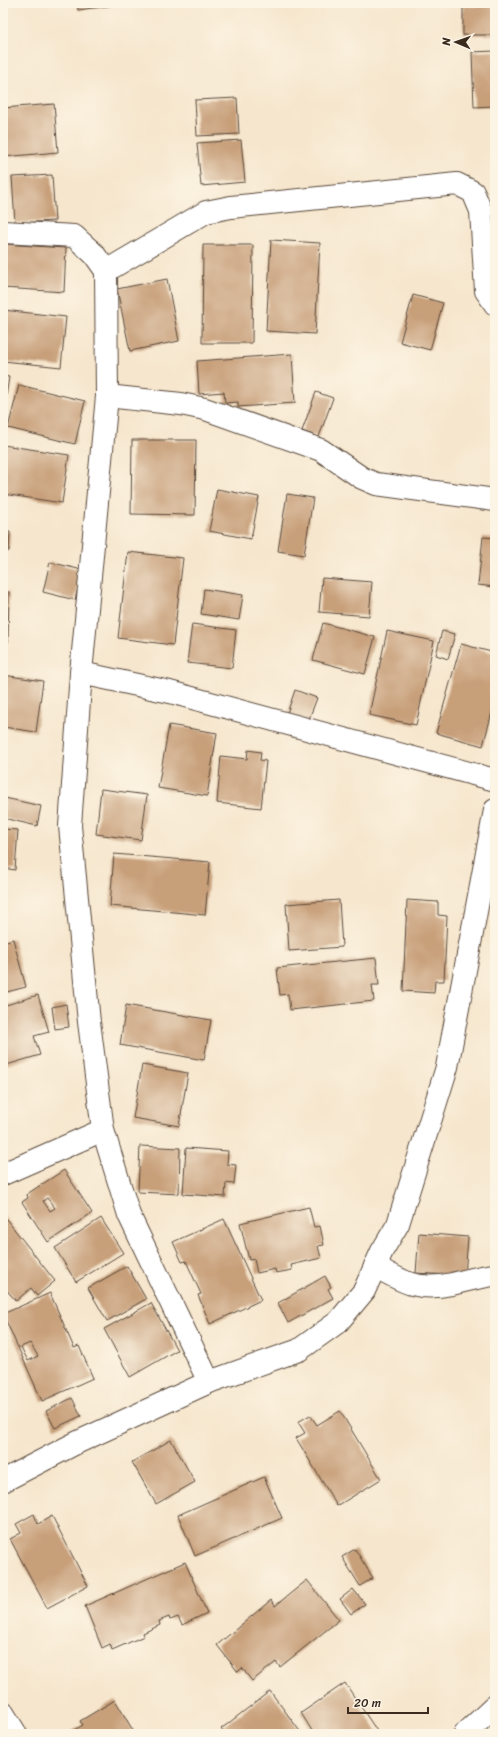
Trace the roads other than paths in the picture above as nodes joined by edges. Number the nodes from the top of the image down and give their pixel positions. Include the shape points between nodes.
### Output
1 (3, 232) edge
2 (106, 271) junction
3 (495, 304) edge
4 (107, 396) junction
5 (495, 500) edge
6 (81, 673) junction
7 (495, 780) edge
8 (495, 810) edge
9 (103, 1130) junction
10 (3, 1174) edge
11 (376, 1266) junction
12 (495, 1275) edge
13 (209, 1382) junction
14 (3, 1481) edge
15 (495, 1706) edge
16 (3, 1713) edge
17 (16, 1734) edge
18 (465, 1734) edge

1 - 2 street via 74,236 94,254
2 - 3 street via 206,212 231,207 457,184 473,192 481,211 486,291
2 - 4 street
4 - 5 street via 205,409 321,450 362,478 376,484
4 - 6 street
6 - 7 street via 170,692
6 - 9 street via 70,826 89,1022
8 - 11 street via 447,1067 398,1224
9 - 10 street
9 - 13 street via 129,1215
11 - 12 street via 401,1281 421,1287
11 - 13 street via 364,1291 338,1322 300,1350
13 - 14 street via 76,1443
15 - 18 street
16 - 17 street

